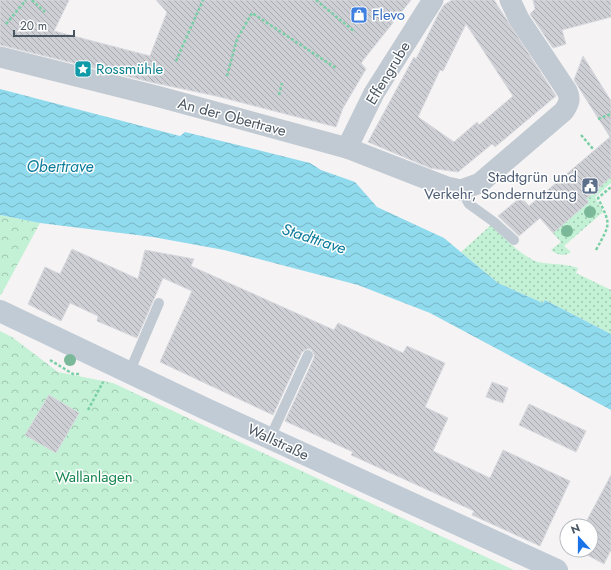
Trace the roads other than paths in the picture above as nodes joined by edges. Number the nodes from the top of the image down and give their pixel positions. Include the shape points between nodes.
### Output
1 (433, 0) edge
2 (510, 0) edge
3 (0, 57) edge
4 (347, 148) junction
5 (461, 190) junction
6 (514, 240) dead end
7 (159, 303) dead end
8 (0, 311) edge
9 (308, 355) dead end
10 (129, 373) junction
11 (270, 438) junction
12 (557, 570) edge

1 - 4 street, Effengrube via 374,93
2 - 5 street via 519,19 567,91 570,102 564,111 480,183
3 - 4 street, An der Obertrave
4 - 5 street, An der Obertrave via 447,187
5 - 6 lane via 469,204
7 - 10 lane
8 - 10 main road, Wallstraße
9 - 11 lane
10 - 11 main road, Wallstraße
11 - 12 main road, Wallstraße

